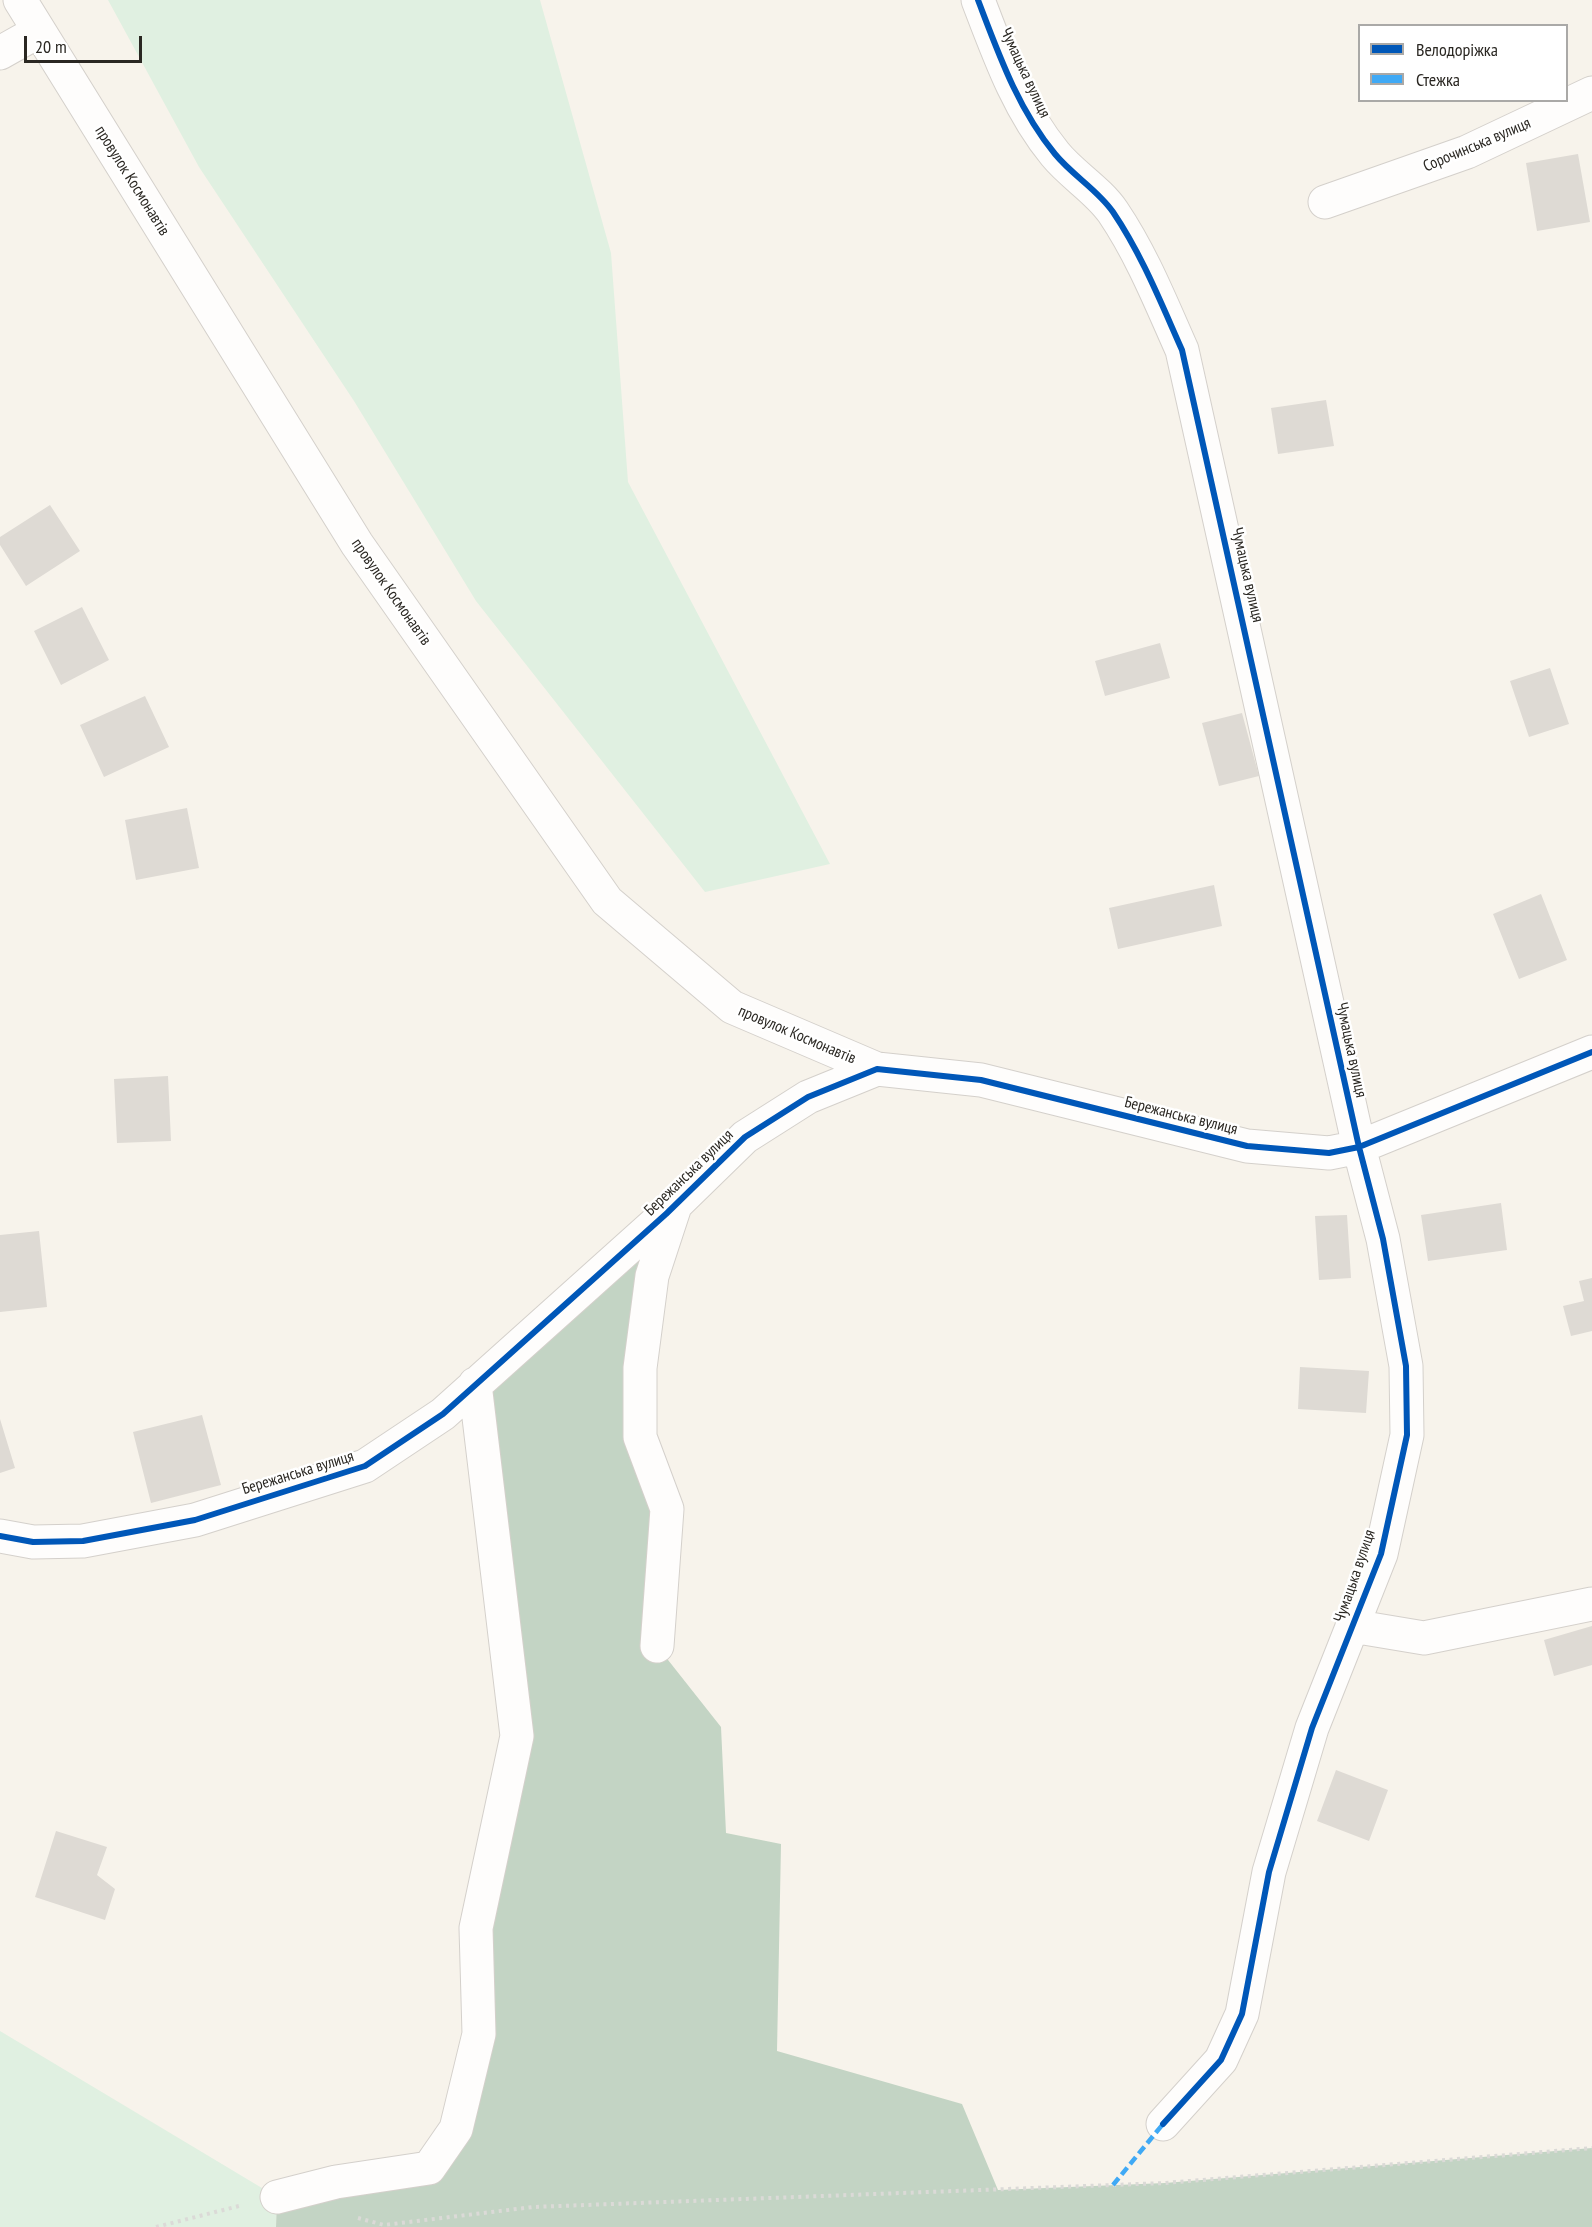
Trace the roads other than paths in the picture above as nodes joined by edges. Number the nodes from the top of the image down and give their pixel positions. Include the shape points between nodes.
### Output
1 (20, 0) edge
2 (978, 0) edge
3 (39, 31) junction
4 (0, 53) edge
5 (1592, 93) edge
6 (1325, 202) dead end
7 (1592, 1052) edge
8 (877, 1069) junction
9 (1359, 1147) junction
10 (676, 1204) junction
11 (476, 1384) junction
12 (0, 1536) edge
13 (1592, 1604) edge
14 (1353, 1626) junction
15 (657, 1646) dead end
16 (1163, 2124) dead end
17 (277, 2197) road end

1 - 3 street, провулок Космонавтів
2 - 9 street, Чумацька вулиця via 1005,70 1032,124 1057,156 1111,209 1138,251 1182,350
3 - 4 street
3 - 8 street, провулок Космонавтів via 357,544 608,901 732,1007
5 - 6 street, Сорочинська вулиця via 1467,152
7 - 9 street, Бережанська вулиця
8 - 9 street, Бережанська вулиця via 981,1080 1246,1146 1329,1153
8 - 10 street, Бережанська вулиця via 808,1097 745,1137
9 - 14 street, Чумацька вулиця via 1383,1239 1406,1366 1407,1435 1381,1554
10 - 11 street, Бережанська вулиця
10 - 15 street via 652,1276 640,1368 640,1437 667,1509
11 - 12 street, Бережанська вулиця via 443,1413 365,1466 195,1520 94,1539 33,1542
11 - 17 street via 517,1736 476,1928 478,2034 456,2129 429,2168 336,2182
13 - 14 street via 1424,1638
14 - 16 street, Чумацька вулиця via 1312,1728 1269,1872 1242,2014 1221,2060

